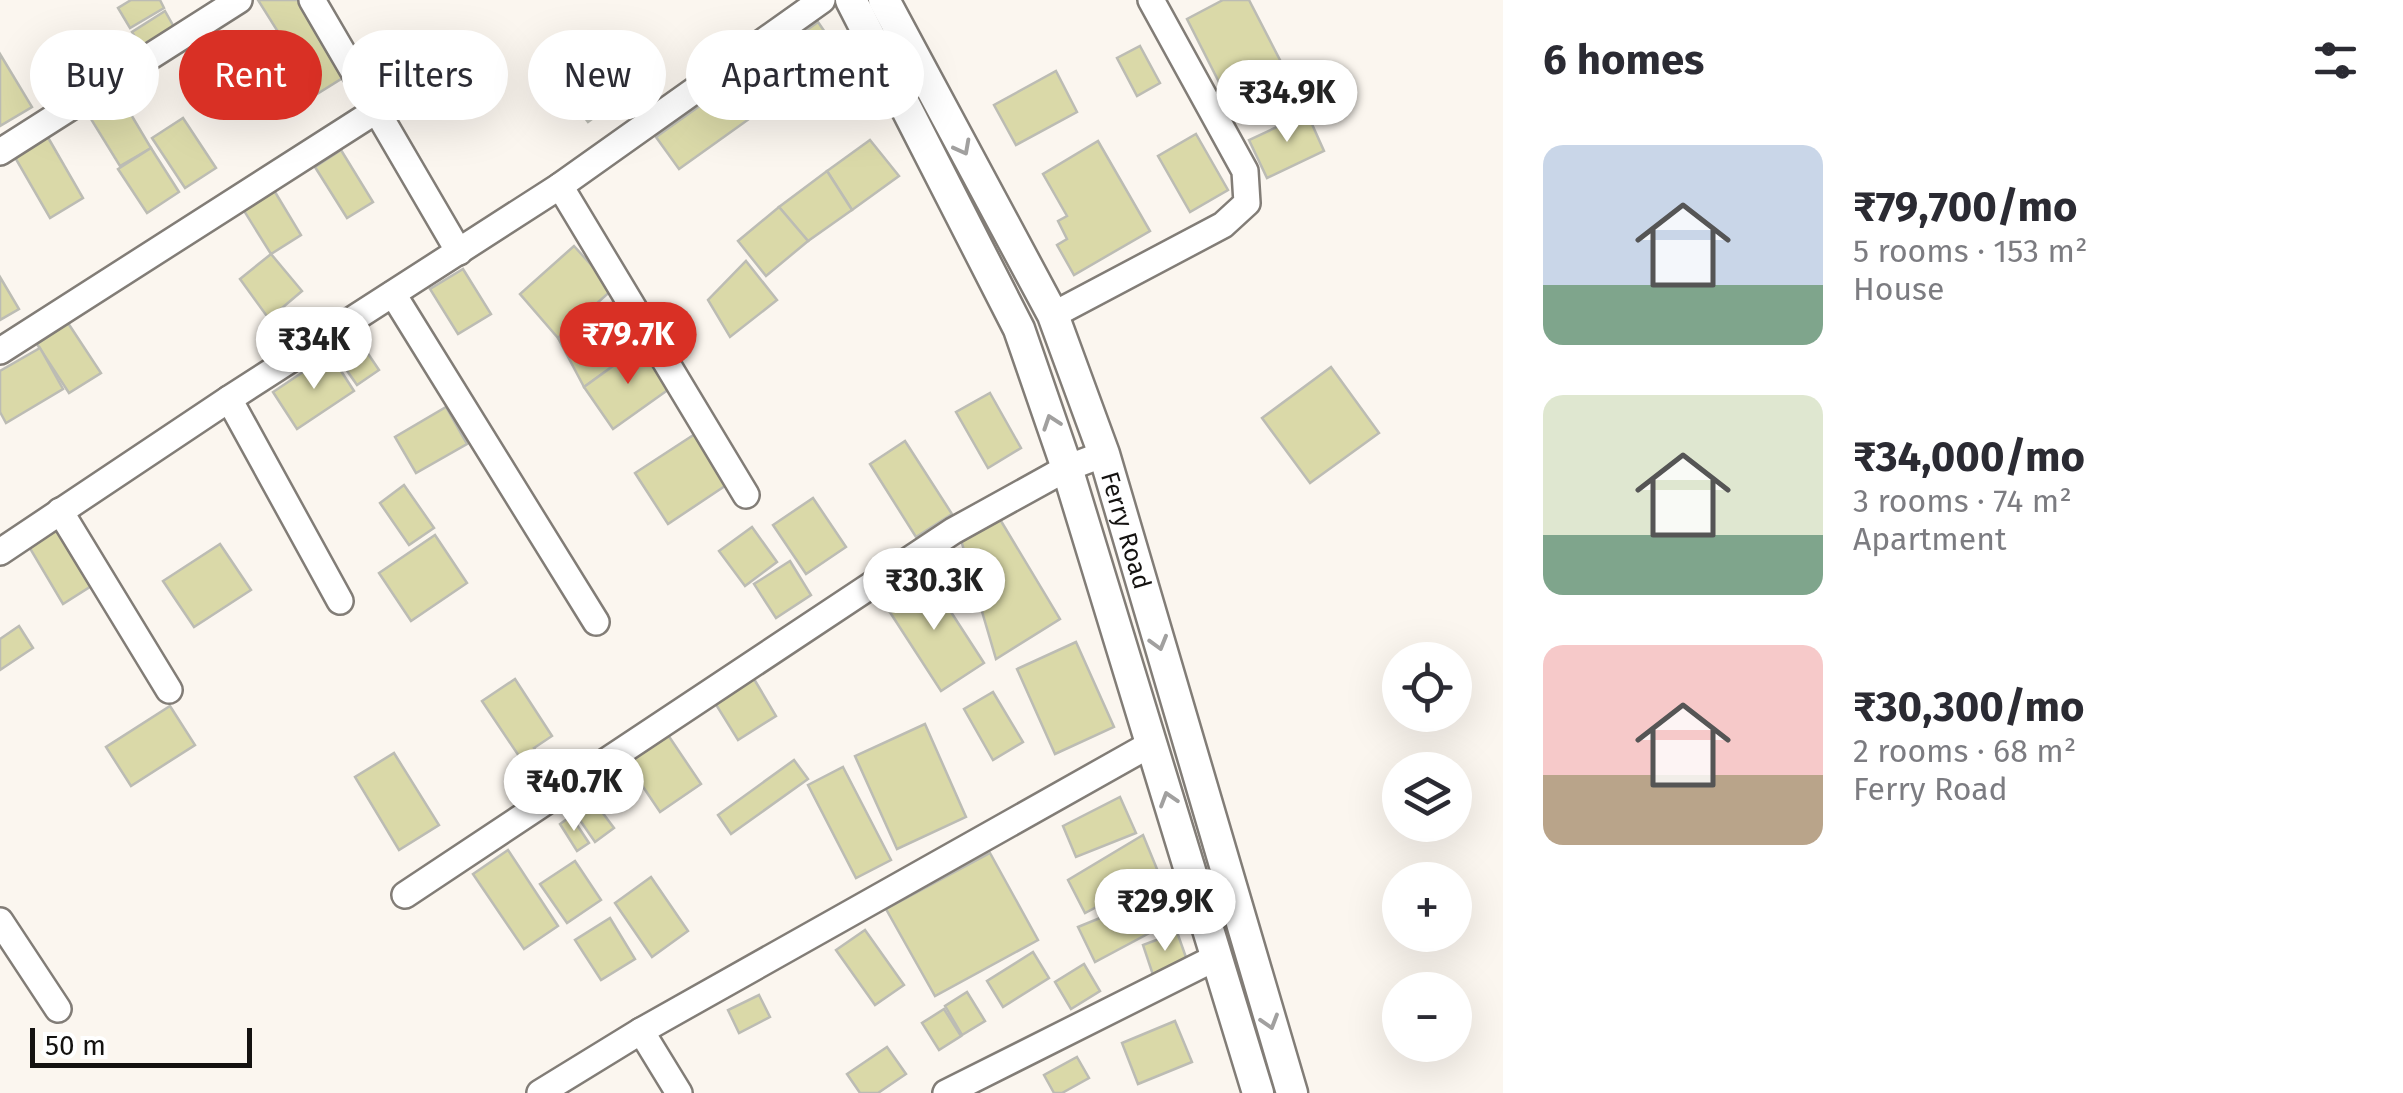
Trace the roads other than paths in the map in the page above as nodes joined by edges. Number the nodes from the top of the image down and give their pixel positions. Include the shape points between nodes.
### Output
1 (239, 0) edge
2 (312, 0) edge
3 (822, 0) edge
4 (851, 0) edge
5 (884, 0) edge
6 (1151, 0) edge
7 (342, 52) edge
8 (360, 120) edge
9 (382, 120) edge
10 (0, 152) edge
11 (560, 186) junction
12 (459, 252) junction
13 (392, 294) junction
14 (1053, 315) junction
15 (0, 351) edge
16 (228, 399) junction
17 (1104, 454) junction
18 (1067, 468) junction
19 (746, 494) dead end
20 (60, 511) junction
21 (0, 552) edge
22 (340, 601) dead end
23 (596, 622) dead end
24 (169, 690) dead end
25 (1151, 744) junction
26 (405, 895) dead end
27 (0, 920) edge
28 (1217, 957) junction
29 (58, 1009) dead end
30 (641, 1031) junction
31 (540, 1093) edge
32 (679, 1093) edge
33 (946, 1093) edge
34 (1258, 1093) edge
35 (1292, 1093) edge

1 - 10 street
2 - 7 street
3 - 11 street
18 -> 4 street, Ferry Road via 1020,329
5 -> 14 street, Ferry Road
6 - 14 street via 1245,171 1246,203 1223,225
8 - 15 street
9 - 12 street
11 - 12 street
11 - 19 street
12 - 13 street
13 - 16 street
13 - 23 street
14 - 17 street, Ferry Road
16 - 20 street
16 - 22 street
17 - 18 street
17 -> 35 street, Ferry Road
18 - 25 street, Ferry Road
18 - 26 street via 953,531
20 - 21 street
20 - 24 street
28 -> 25 street, Ferry Road
25 - 30 street
27 - 29 street
28 - 33 street
28 - 34 street, Ferry Road
30 - 31 street
30 - 32 street

